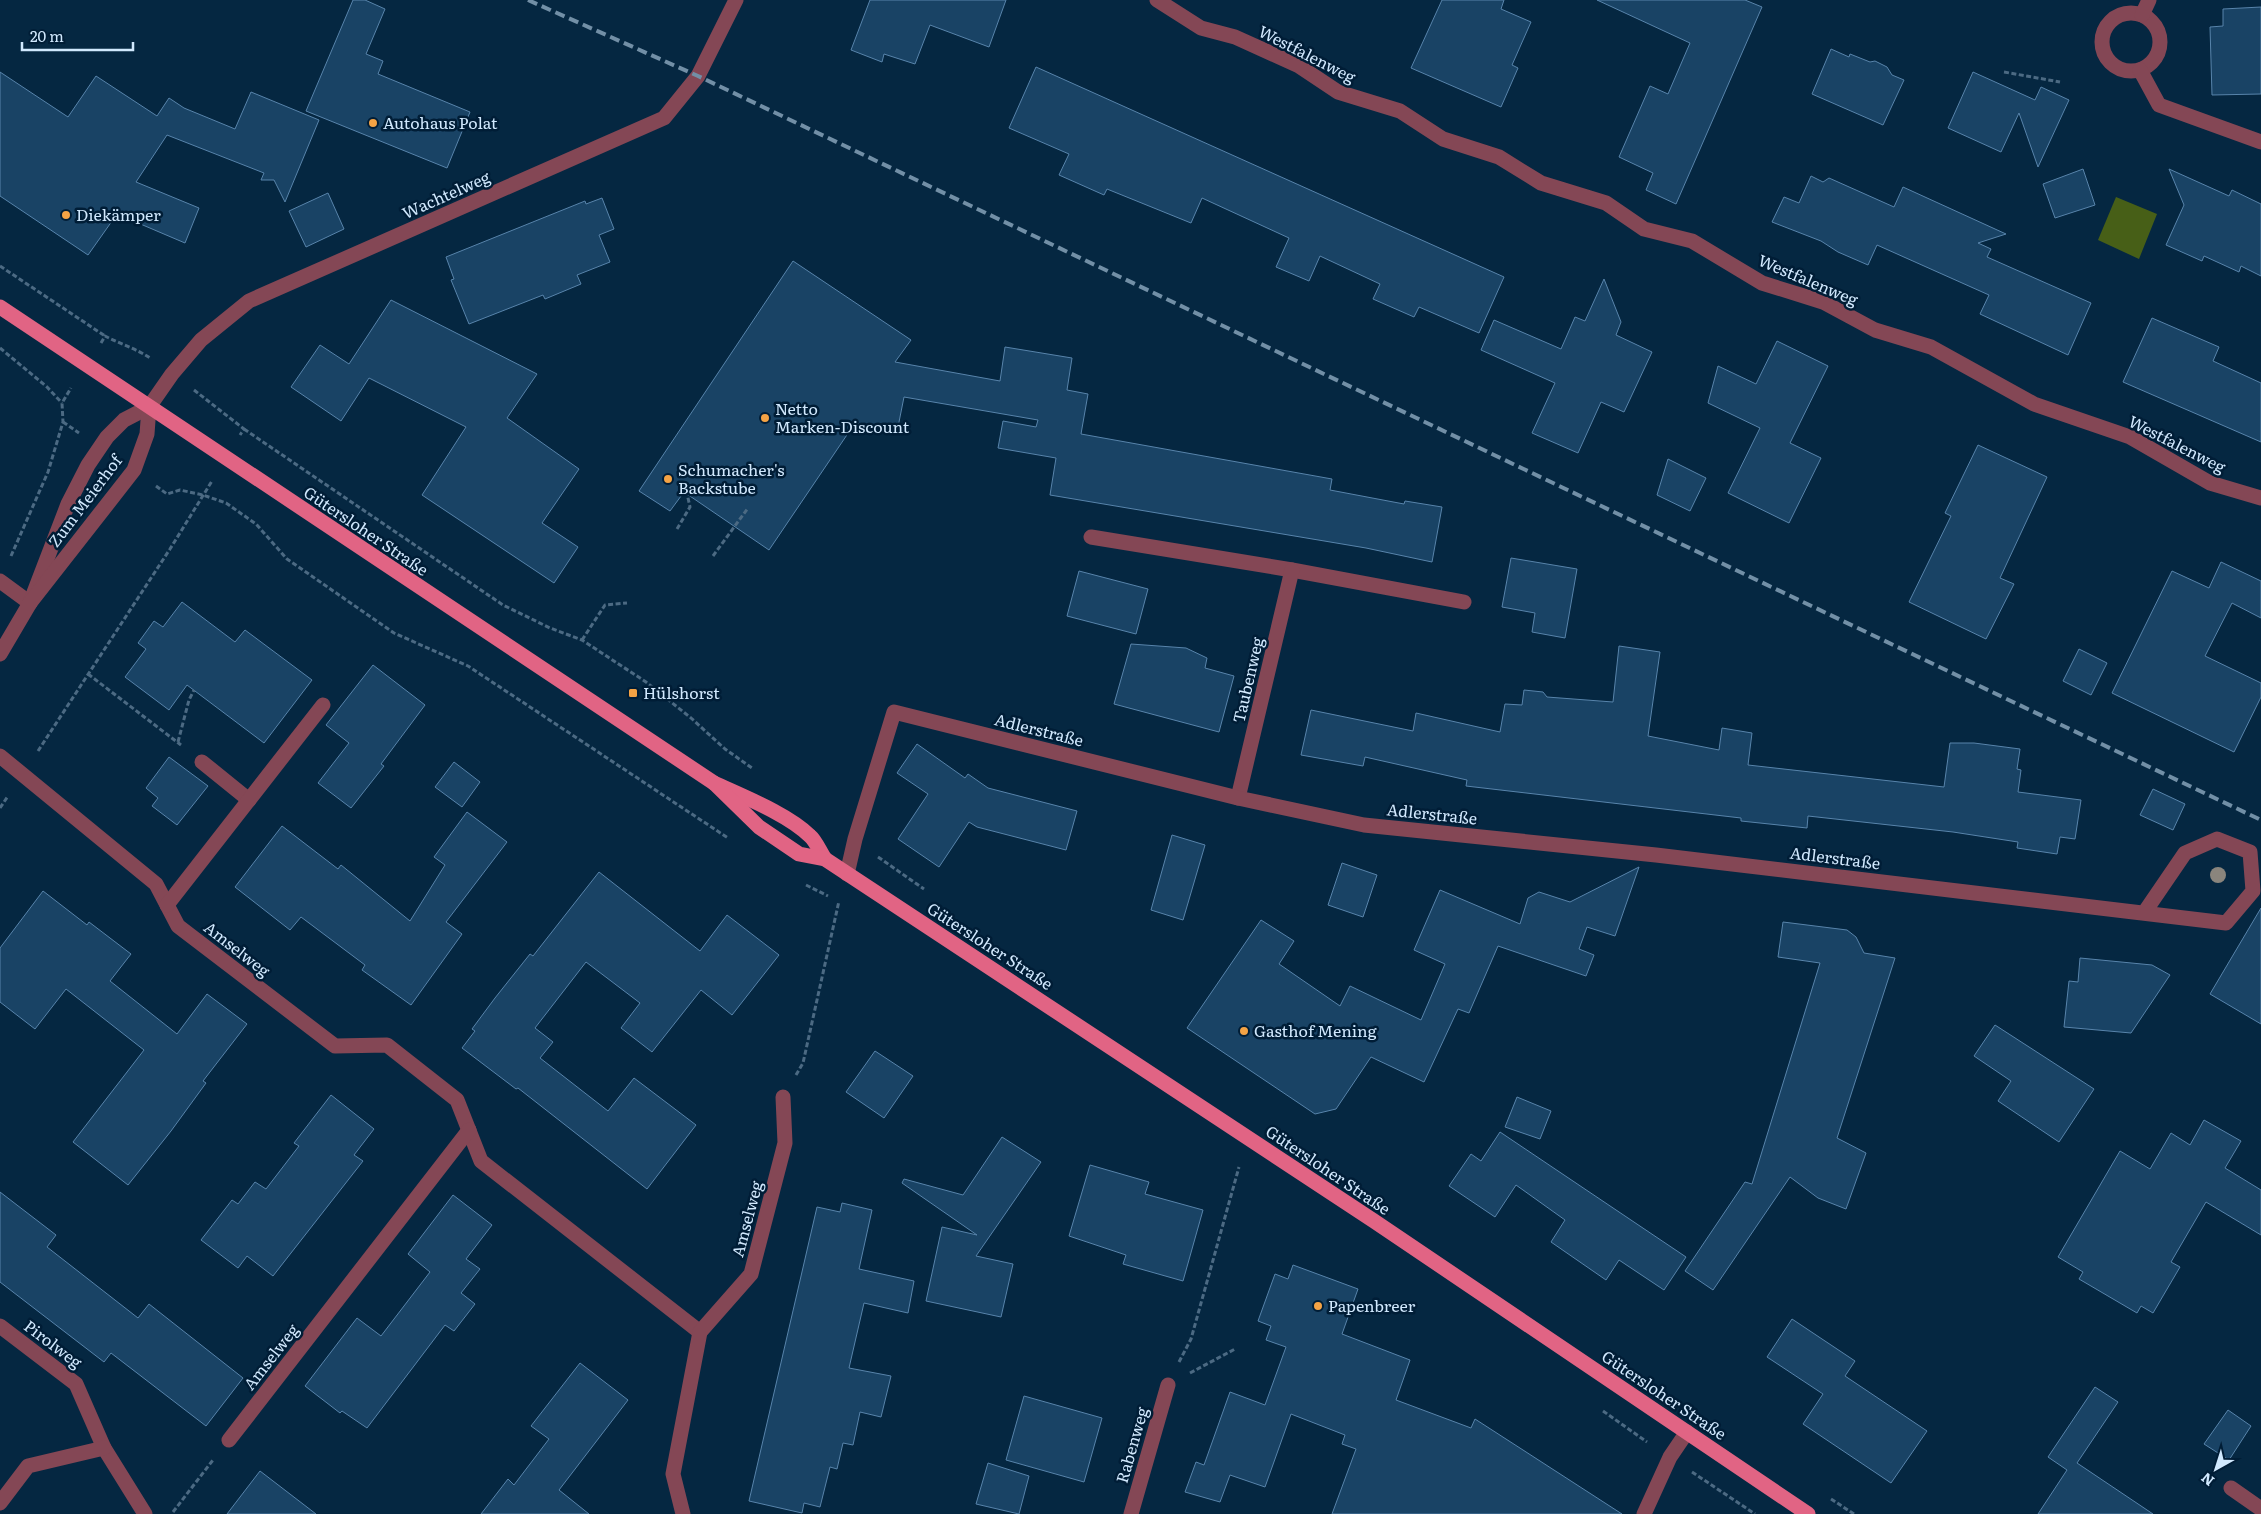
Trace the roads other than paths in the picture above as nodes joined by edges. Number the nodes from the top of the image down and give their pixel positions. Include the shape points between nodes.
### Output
1 (736, 0) edge
2 (1157, 0) edge
3 (2149, 0) edge
4 (2142, 15) junction
5 (2140, 70) junction
6 (2261, 142) edge
7 (0, 307) edge
8 (149, 407) junction
9 (2261, 498) edge
10 (1092, 537) dead end
11 (1292, 570) junction
12 (0, 581) edge
13 (1464, 602) dead end
14 (30, 603) junction
15 (0, 654) edge
16 (323, 705) dead end
17 (0, 756) edge
18 (202, 762) road end
19 (714, 784) junction
20 (1238, 798) junction
21 (249, 800) junction
22 (825, 859) junction
23 (847, 874) junction
24 (167, 905) junction
25 (2144, 913) junction
26 (783, 1097) road end
27 (469, 1130) junction
28 (0, 1326) edge
29 (700, 1332) junction
30 (1168, 1385) road end
31 (1687, 1432) junction
32 (229, 1440) road end
33 (104, 1448) junction
34 (2231, 1488) dead end
35 (0, 1503) edge
36 (2261, 1509) edge
37 (145, 1514) edge
38 (683, 1514) edge
39 (1131, 1514) edge
40 (1644, 1514) edge
41 (1808, 1514) edge

1 - 8 street, Wachtelweg via 698,76 664,118 249,301 201,340
2 - 9 street, Westfalenweg via 1201,28 1235,37 1299,66 1338,92 1400,111 1443,139 1499,157 1541,183 1606,203 1644,229 1692,242 1762,283 1823,302 1875,330 1931,347 2034,404 2130,437 2210,483
3 - 4 street
4 - 5 street via 2153,22 2160,33 2160,47 2156,59
4 - 5 street via 2129,12 2116,16 2107,25 2102,38 2102,51 2109,62 2120,70
5 - 6 street via 2159,105
7 - 8 main road, Gütersloher Straße
8 - 14 street, Zum Meierhof via 148,434 134,470
8 - 14 street, Zum Meierhof via 124,420 107,437 88,465 68,504
8 - 19 main road, Gütersloher Straße
10 - 11 street
11 - 13 street
11 - 20 street, Taubenweg
12 - 14 street
14 - 15 street, Zum Meierhof
16 - 21 street
17 - 24 street, Amselweg via 156,884
18 - 21 street
19 - 22 main road, Gütersloher Straße via 759,827 800,854
19 - 22 main road, Gütersloher Straße via 771,810 811,836
20 - 23 street, Adlerstraße via 894,712
20 - 25 street, Adlerstraße via 1364,825 1656,855
21 - 24 street
22 - 23 main road, Gütersloher Straße
23 - 31 main road, Gütersloher Straße
24 - 27 street, Amselweg via 178,926 335,1046 387,1045 457,1100
25 - 25 street, Adlerstraße via 2226,923 2253,891 2250,852 2217,839 2185,853
26 - 29 street, Amselweg via 785,1143 751,1274
27 - 29 street, Amselweg via 481,1160
27 - 32 street, Amselweg
28 - 33 street, Pirolweg via 76,1384
29 - 38 street via 673,1474
30 - 39 street, Rabenweg
31 - 40 street via 1670,1457
31 - 41 main road, Gütersloher Straße
33 - 35 street via 28,1466
33 - 37 street, Pirolweg
34 - 36 street

